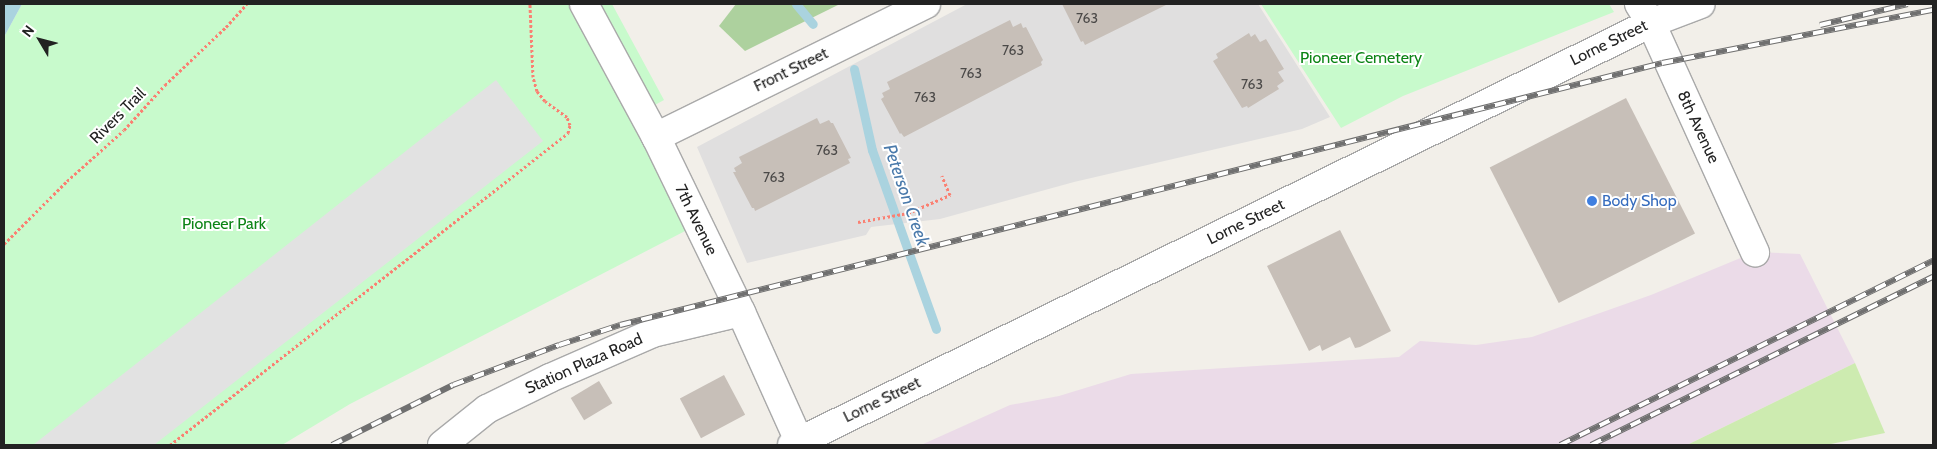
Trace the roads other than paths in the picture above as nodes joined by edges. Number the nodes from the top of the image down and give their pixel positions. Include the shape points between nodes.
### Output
1 (584, 4) edge
2 (926, 4) edge
3 (1701, 4) edge
4 (1645, 13) edge
5 (656, 137) junction
6 (1755, 252) dead end
7 (741, 312) junction
8 (796, 443) edge
9 (442, 445) edge

1 - 5 street, 7th Avenue
2 - 5 street, Front Street
3 - 4 street, Lorne Street
4 - 6 street, 8th Avenue
4 - 8 street, Lorne Street
5 - 7 street, 7th Avenue
7 - 8 street, 7th Avenue
7 - 9 street, Station Plaza Road via 653,333 550,378 487,409

